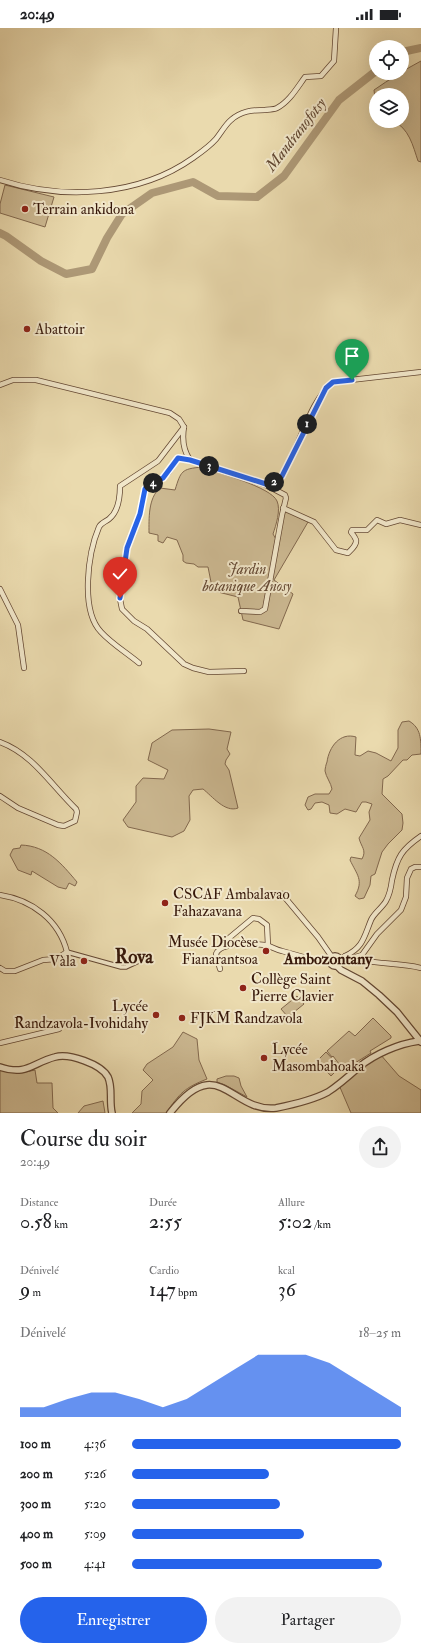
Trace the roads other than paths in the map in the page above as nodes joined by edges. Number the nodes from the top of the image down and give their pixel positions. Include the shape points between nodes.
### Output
1 (336, 28) edge
2 (0, 180) edge
3 (421, 372) edge
4 (0, 385) edge
5 (184, 427) junction
6 (190, 460) junction
7 (266, 484) junction
8 (283, 508) junction
9 (421, 525) edge
10 (0, 589) edge
11 (241, 612) dead end
12 (139, 663) dead end
13 (24, 668) dead end
14 (244, 671) dead end
15 (0, 742) edge
16 (0, 796) edge
17 (421, 836) edge
18 (421, 867) edge
19 (282, 894) dead end
20 (0, 895) edge
21 (228, 946) junction
22 (268, 946) junction
23 (67, 952) junction
24 (343, 958) junction
25 (352, 958) junction
26 (141, 960) dead end
27 (331, 960) junction
28 (337, 966) junction
29 (0, 968) edge
30 (421, 968) edge
31 (220, 969) dead end
32 (59, 1029) dead end
33 (420, 1042) edge
34 (0, 1043) edge
35 (0, 1067) edge
36 (112, 1113) edge
37 (170, 1113) edge

1 - 2 street via 334,62 321,76 305,77 287,101 276,109 246,111 231,120 198,154 161,177 128,186 74,193 16,185
3 - 7 street via 333,382 326,388 317,404 282,476 276,482
4 - 5 street via 13,380 36,380 170,414 179,419
5 - 6 street via 182,438
5 - 12 street via 162,457 120,486 120,498 114,513 100,524 94,541 89,568 90,604 96,624 101,632
6 - 7 street
6 - 14 street via 178,458 163,478 145,489 140,514 127,548 120,604 134,622 147,629 184,664 209,672
7 - 8 street via 285,495
8 - 9 street via 314,522 336,550 348,553 356,542 352,530 367,530 377,520 386,524 400,520
8 - 11 street via 265,609 260,612
10 - 13 street via 18,625
15 - 16 street via 26,756 76,808 77,817 71,824 58,825 18,808
17 - 24 street via 401,853 396,862 386,902 372,918 359,947
18 - 25 street via 415,867 409,873 406,901 401,910 377,934 362,954
19 - 27 street via 319,938
20 - 23 street via 42,912 55,927
21 - 22 street
21 - 22 street via 229,938 252,918 256,918 267,925
21 - 31 street via 222,946 216,954
22 - 27 street via 304,958
23 - 26 street via 121,967
23 - 29 street via 56,959 43,960 15,971
24 - 25 street
24 - 27 street via 337,956
24 - 28 street
25 - 30 street via 365,962
27 - 28 street via 333,966
28 - 33 street via 379,995 397,1012
32 - 34 street
33 - 37 street via 404,1044 370,1059 339,1085 311,1098 266,1108 247,1103 217,1087 202,1086 182,1098
35 - 36 street via 23,1070 56,1056 91,1063 108,1077

